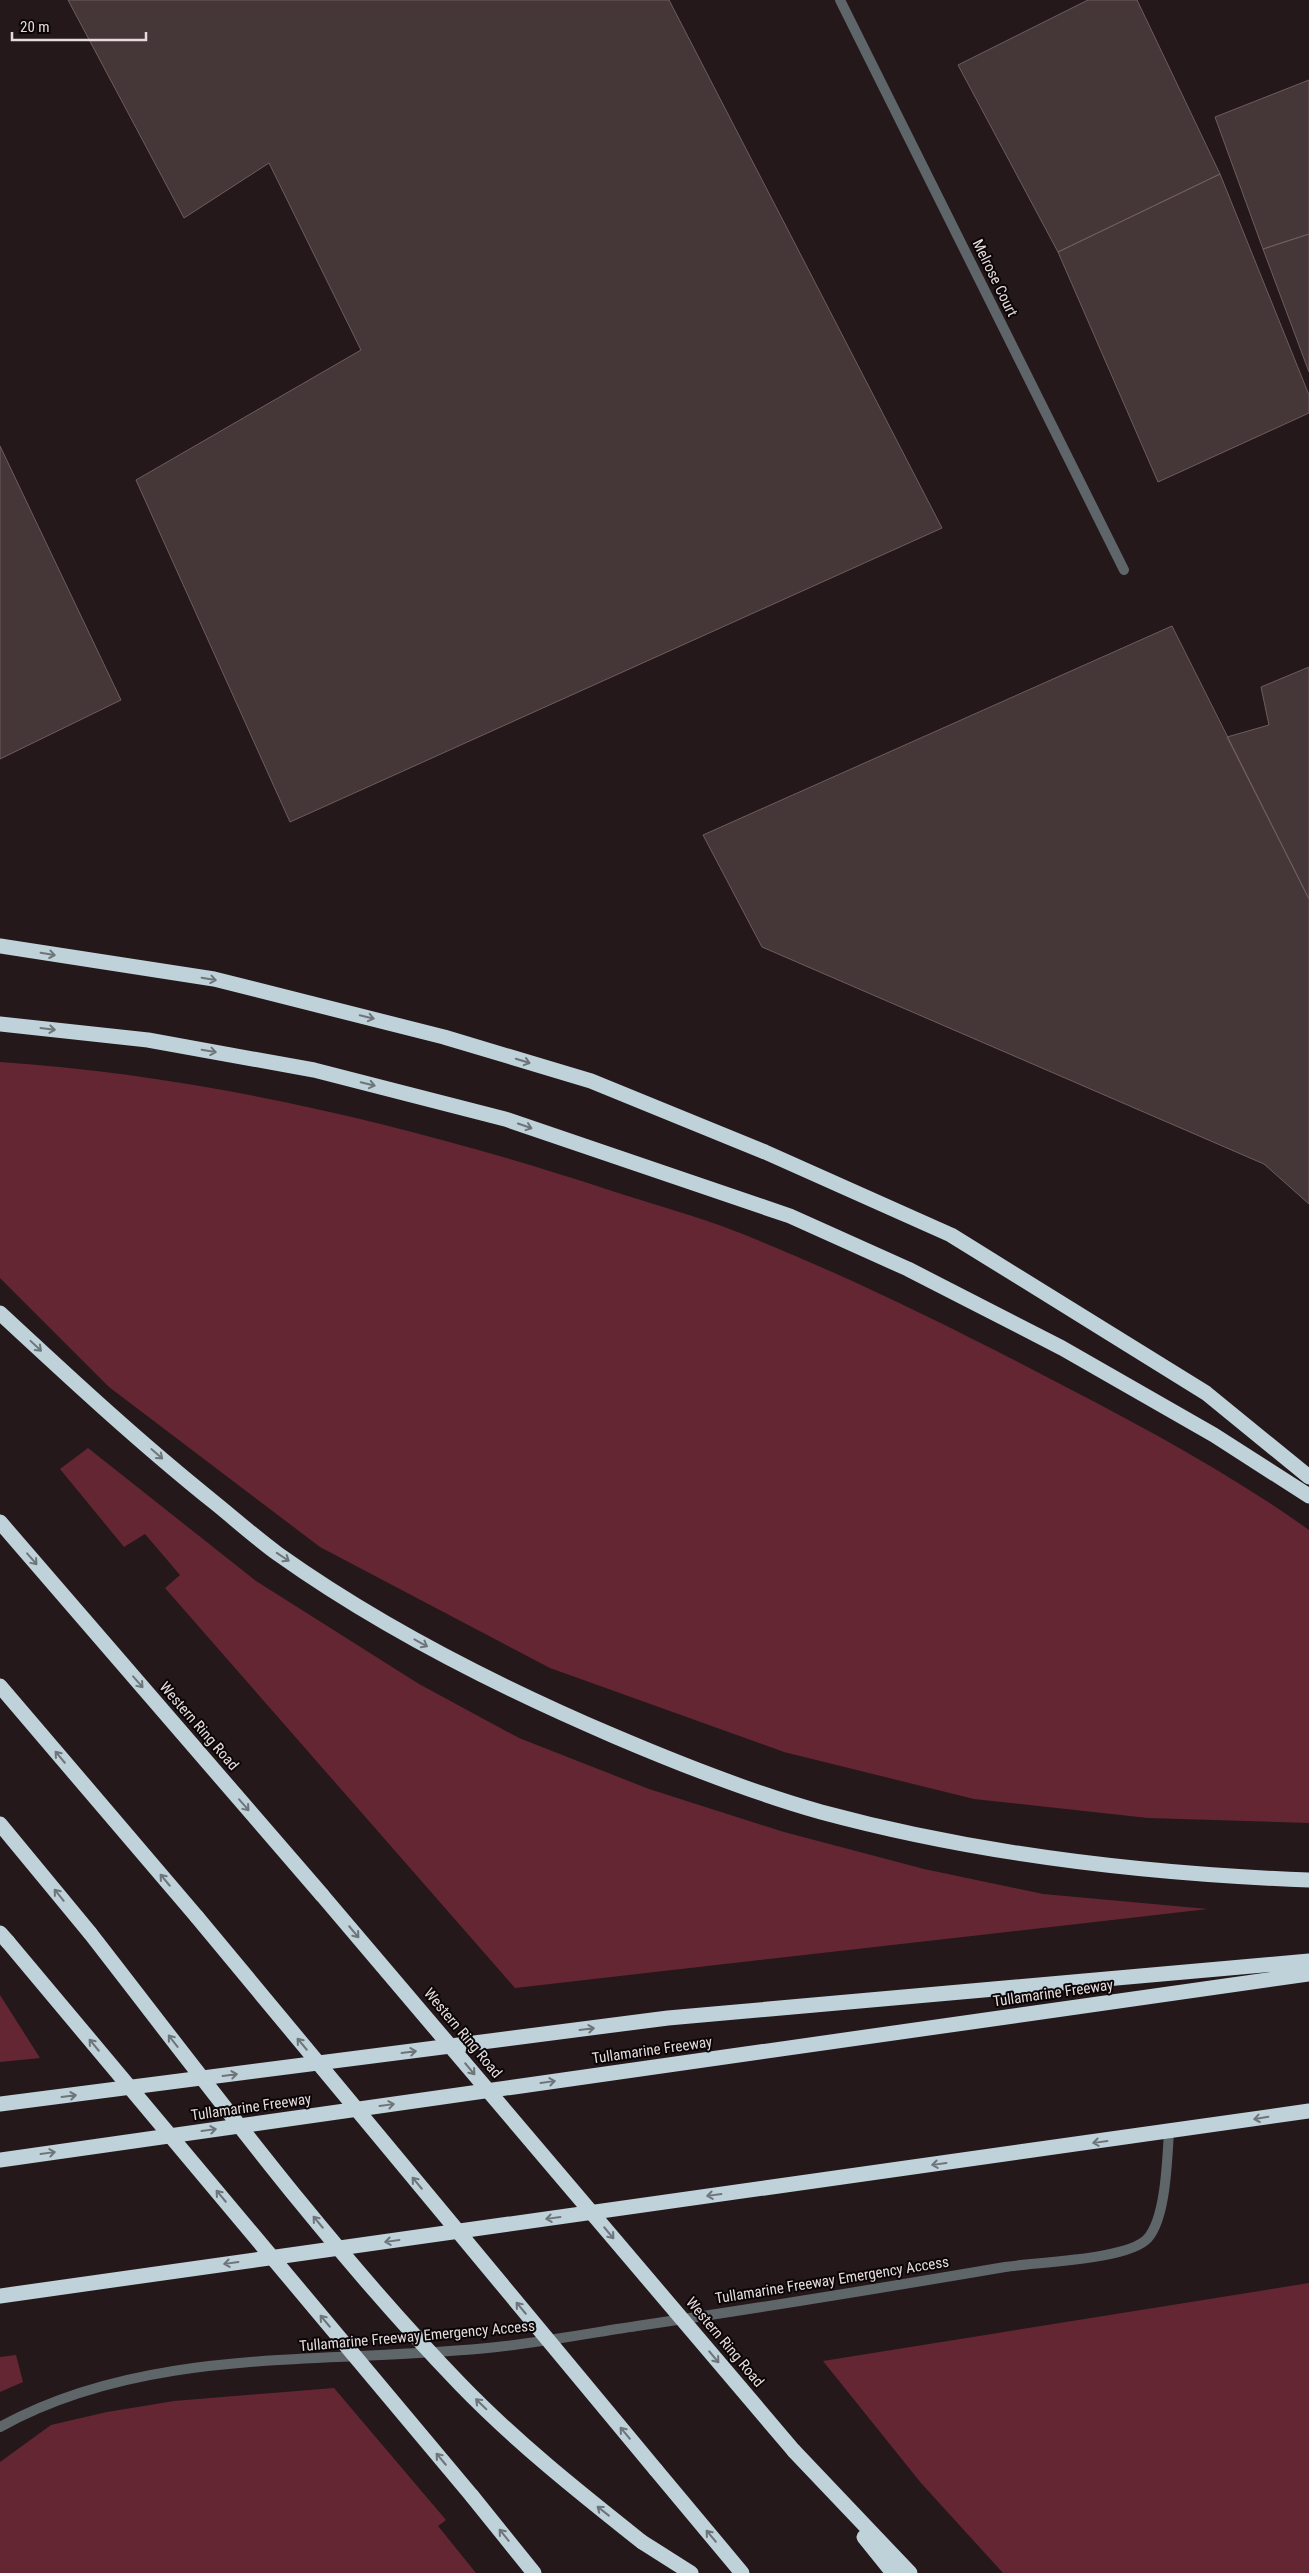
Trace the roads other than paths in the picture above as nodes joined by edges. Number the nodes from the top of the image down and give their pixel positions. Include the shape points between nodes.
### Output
1 (840, 0) edge
2 (1124, 570) dead end
3 (0, 946) edge
4 (0, 1024) edge
5 (0, 1313) edge
6 (1309, 1477) edge
7 (1309, 1496) edge
8 (0, 1522) edge
9 (0, 1686) edge
10 (0, 1824) edge
11 (1309, 1880) edge
12 (2, 1936) edge
13 (1309, 1961) edge
14 (1309, 1974) edge
15 (0, 2104) edge
16 (1309, 2111) edge
17 (1169, 2132) junction
18 (0, 2160) edge
19 (0, 2296) edge
20 (0, 2427) edge
21 (794, 2451) junction
22 (534, 2573) edge
23 (691, 2573) edge
24 (742, 2573) edge
25 (893, 2573) edge
26 (910, 2573) edge

1 - 2 lane, Melrose Court
3 -> 6 highway via 214,979 444,1037 591,1082 765,1152 951,1236 1206,1393
4 -> 7 highway via 148,1040 314,1070 505,1119 790,1216 908,1269 1062,1348 1214,1435
5 -> 11 highway via 179,1474 276,1553 403,1633 573,1719 745,1789 930,1838 1124,1868 1216,1877
8 -> 21 highway, Western Ring Road, bridge
24 -> 9 highway, bridge
23 -> 10 highway, bridge via 642,2542 523,2444 406,2326 312,2214
22 -> 12 highway, bridge
15 -> 13 highway via 668,2018
18 -> 14 highway, Tullamarine Freeway
16 -> 17 highway
17 -> 19 highway
17 - 20 lane, Tullamarine Freeway Emergency Access via 1163,2199 1156,2220 1148,2239 1125,2252 1038,2262 497,2347 202,2367 87,2389 32,2409
21 - 25 highway, Western Ring Road
21 - 26 highway

